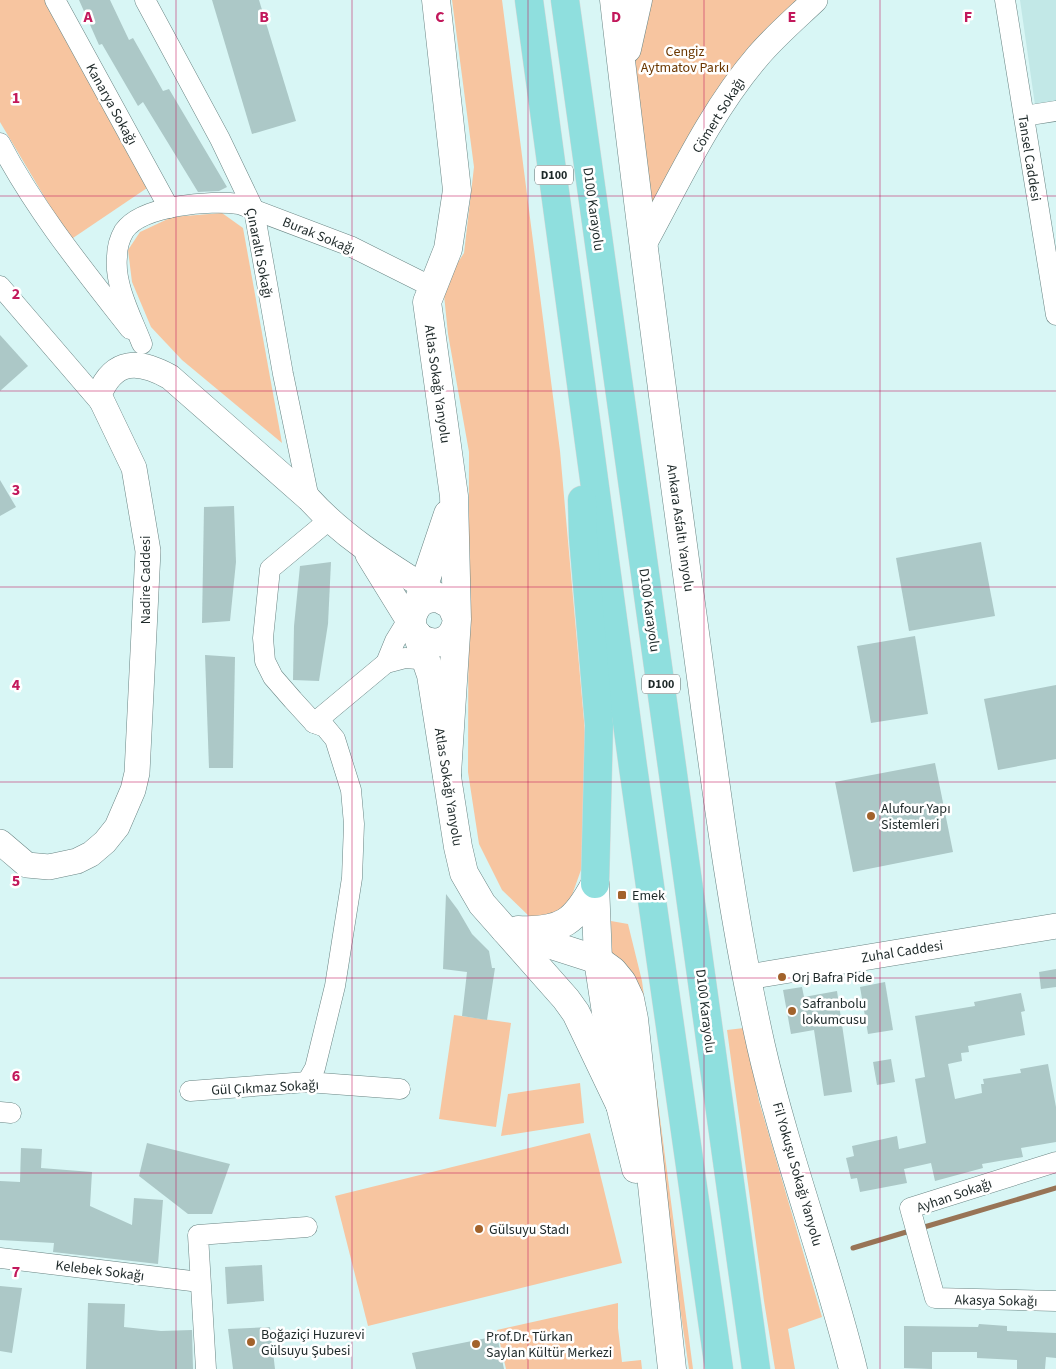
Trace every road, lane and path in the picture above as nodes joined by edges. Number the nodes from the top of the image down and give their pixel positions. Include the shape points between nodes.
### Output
1 (55, 0) edge
2 (145, 0) edge
3 (436, 0) edge
4 (529, 0) edge
5 (565, 0) edge
6 (614, 0) edge
7 (638, 0) edge
8 (816, 0) edge
9 (1005, 0) edge
10 (623, 78) junction
11 (1056, 112) edge
12 (1024, 116) junction
13 (0, 143) edge
14 (169, 208) junction
15 (254, 210) junction
16 (643, 246) junction
17 (0, 286) edge
18 (425, 292) junction
19 (1056, 314) edge
20 (142, 344) junction
21 (578, 351) junction
22 (157, 370) junction
23 (104, 406) junction
24 (454, 496) junction
25 (308, 498) junction
26 (328, 520) junction
27 (364, 548) junction
28 (426, 613) junction
29 (427, 663) junction
30 (386, 664) junction
31 (314, 723) junction
32 (447, 774) junction
33 (0, 842) edge
34 (596, 884) junction
35 (1056, 926) edge
36 (504, 929) junction
37 (598, 960) junction
38 (748, 977) junction
39 (307, 1082) junction
40 (400, 1089) dead end
41 (190, 1090) dead end
42 (620, 1105) junction
43 (1056, 1162) edge
44 (307, 1227) dead end
45 (0, 1258) edge
46 (200, 1282) junction
47 (935, 1298) joint
48 (1056, 1301) edge
49 (664, 1310) junction
50 (206, 1369) edge
51 (672, 1369) edge
52 (719, 1369) edge
53 (756, 1369) edge
54 (853, 1369) edge

1 - 14 street, Kanarya Sokağı
2 - 15 street, Çınaraltı Sokağı via 220,139
3 - 18 main road via 457,190 448,249
4 - 21 highway, D100
5 - 53 highway, D100 Karayolu / D100
6 - 10 main road, Ankara Asfaltı Yanyolu
7 - 10 main road
8 - 16 street, Cömert Sokağı via 766,46 739,80 701,140
9 - 12 street, Tansel Caddesi
10 - 16 main road, Ankara Asfaltı Yanyolu
11 - 12 street
12 - 19 street, Tansel Caddesi
13 - 20 street via 34,201 69,251
14 - 15 street, Burak Sokağı via 227,202
14 - 20 street, Burak Sokağı via 135,221 124,231 116,258 118,276
15 - 18 street, Burak Sokağı via 350,246
15 - 25 street, Çınaraltı Sokağı
16 - 38 main road, Ankara Asfaltı Yanyolu via 710,740
17 - 23 street
18 - 24 main road, Atlas Sokağı Yanyolu
20 - 22 street
21 - 34 highway via 583,537 599,725
21 - 52 highway, D100 via 633,767
22 - 23 street, Nadire Caddesi via 136,364 113,373 104,382 99,395
22 - 25 street, Nadire Caddesi via 170,377
23 - 33 street, Nadire Caddesi via 134,468 148,551 137,773 133,790 117,827 91,854 77,861 63,866 26,865
24 - 28 main road, Atlas Sokağı Yanyolu
24 - 28 main road, Atlas Sokağı Yanyolu
25 - 26 street, Nadire Caddesi
26 - 27 street, Nadire Caddesi
26 - 31 street via 270,570 263,638 266,661 273,677
27 - 28 street, Nadire Caddesi
27 - 28 street, Nadire Caddesi
28 - 29 main road, Atlas Sokağı Yanyolu
28 - 30 street via 395,641
28 - 32 main road
29 - 30 street via 405,658
29 - 32 main road, Atlas Sokağı Yanyolu
30 - 31 street
31 - 39 street via 325,727 335,739 351,790 354,824 352,878 335,986 315,1068
32 - 36 main road, Atlas Sokağı Yanyolu via 464,873 482,904
34 - 36 main road via 582,908 568,921 537,931
34 - 37 main road
35 - 38 street, Zuhal Caddesi
36 - 37 main road
36 - 42 main road, Atlas Sokağı Yanyolu via 576,1013
37 - 42 main road
37 - 49 main road via 622,982 634,1019
38 - 54 main road, Fil Yokuşu Sokağı Yanyolu via 771,1082 836,1299
39 - 40 street, Gül Çıkmaz Sokağı
39 - 41 street, Gül Çıkmaz Sokağı
42 - 49 main road via 643,1198
43 - 47 street, Ayhan Sokağı via 910,1208
44 - 46 street via 198,1235
45 - 46 street, Kelebek Sokağı
46 - 50 street
47 - 48 street, Akasya Sokağı
49 - 51 main road

